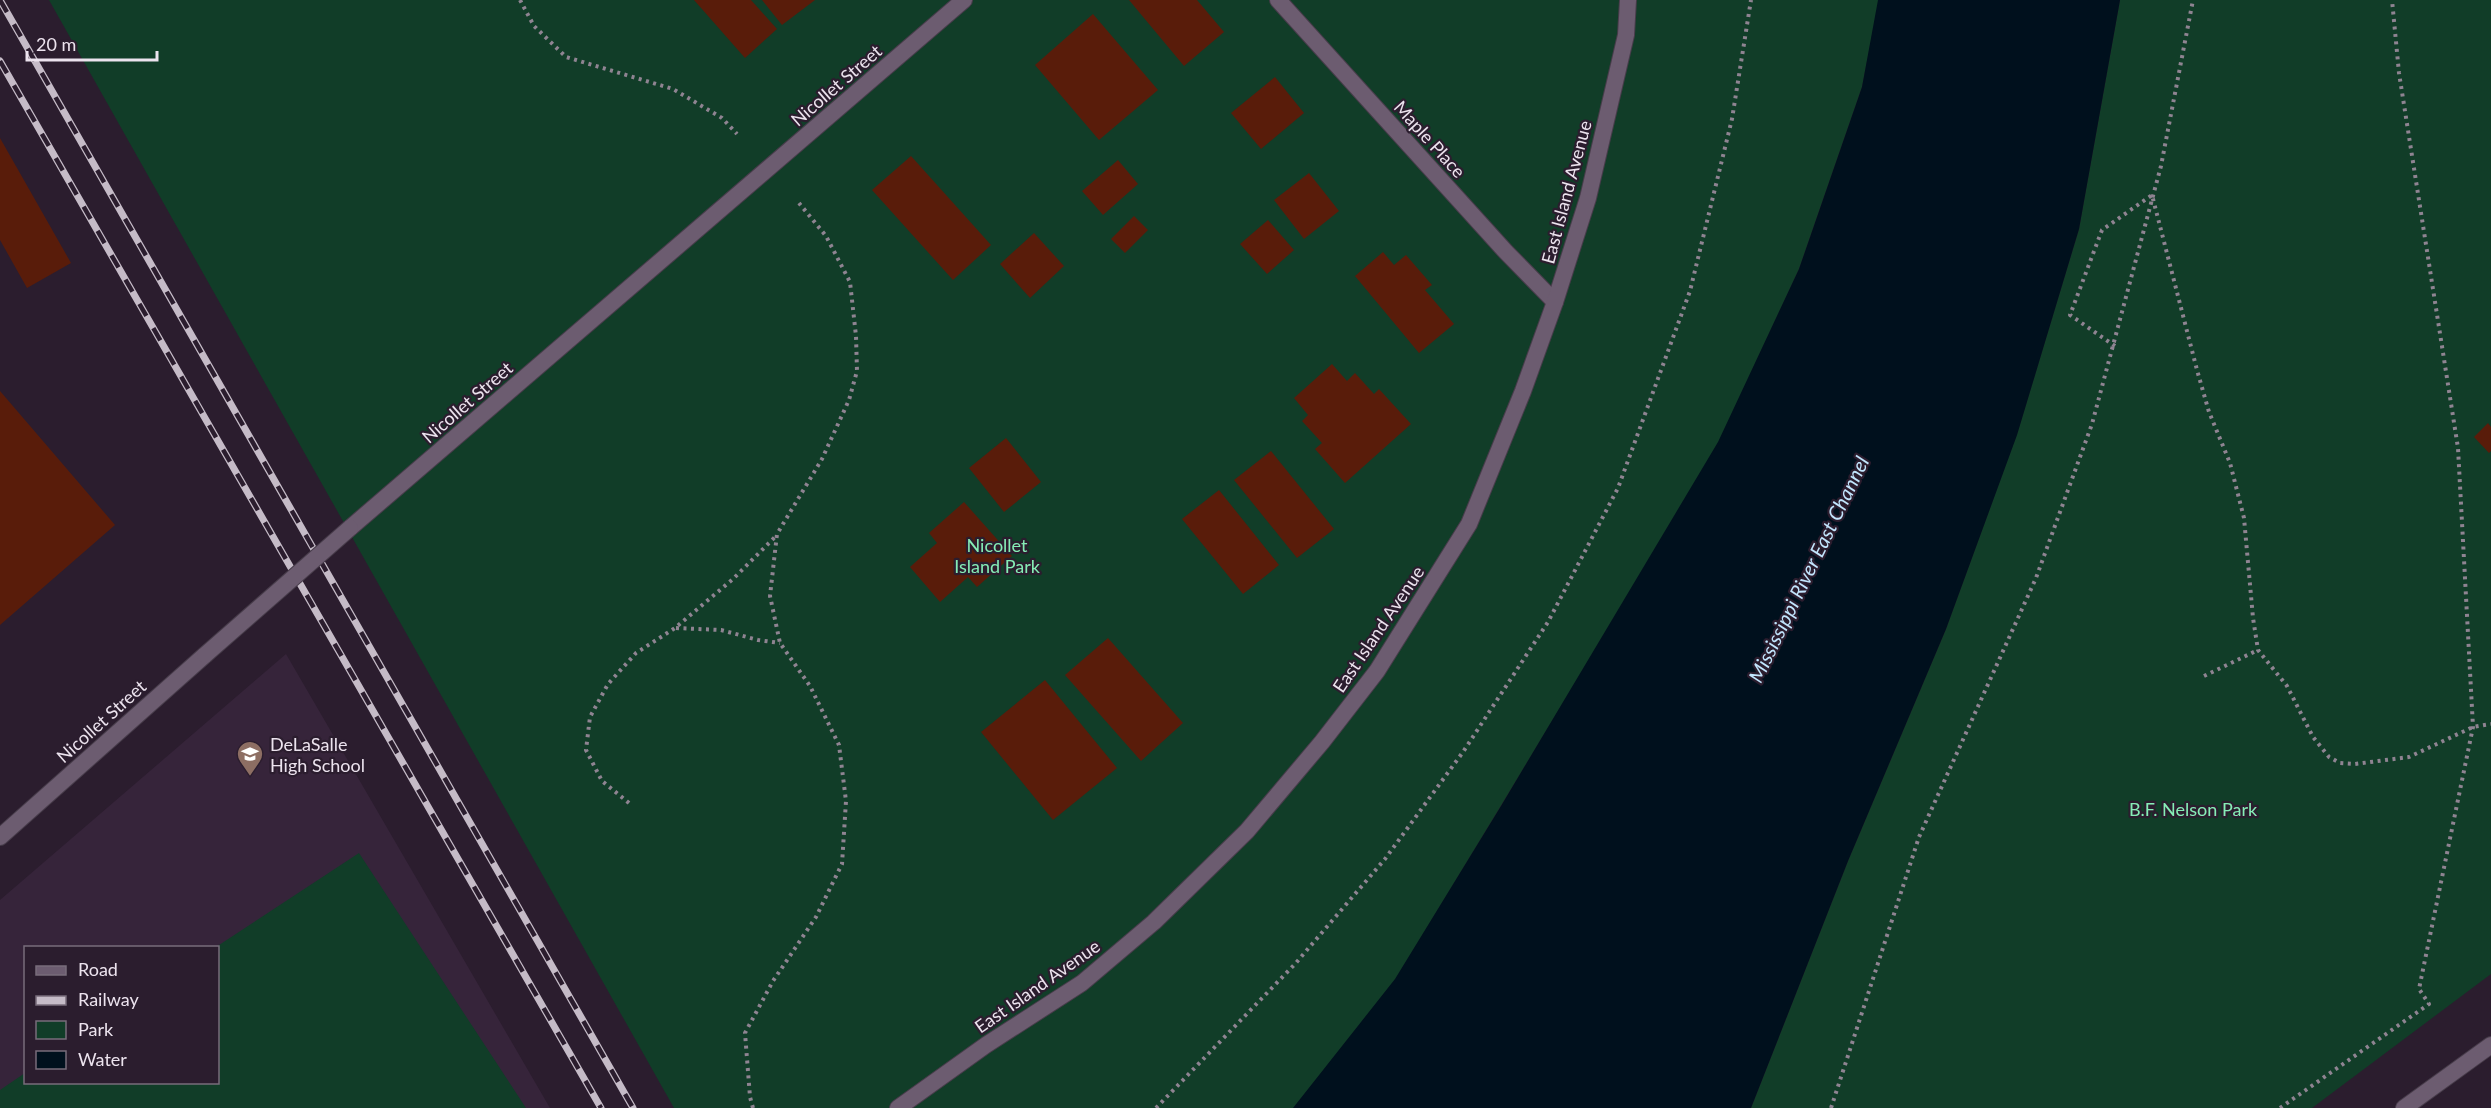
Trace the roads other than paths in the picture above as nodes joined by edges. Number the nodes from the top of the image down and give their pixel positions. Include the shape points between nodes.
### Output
1 (964, 0) edge
2 (1278, 0) edge
3 (1628, 0) edge
4 (1555, 302) junction
5 (0, 837) edge
6 (2491, 1045) edge
7 (898, 1108) edge
8 (2404, 1108) edge

1 - 5 street, Nicollet Street, bridge via 350,528
2 - 4 street, Maple Place
3 - 4 street, East Island Avenue via 1626,35 1588,198
4 - 7 street, East Island Avenue via 1469,524 1377,671 1322,742 1247,831 1154,922 1082,983
6 - 8 street

